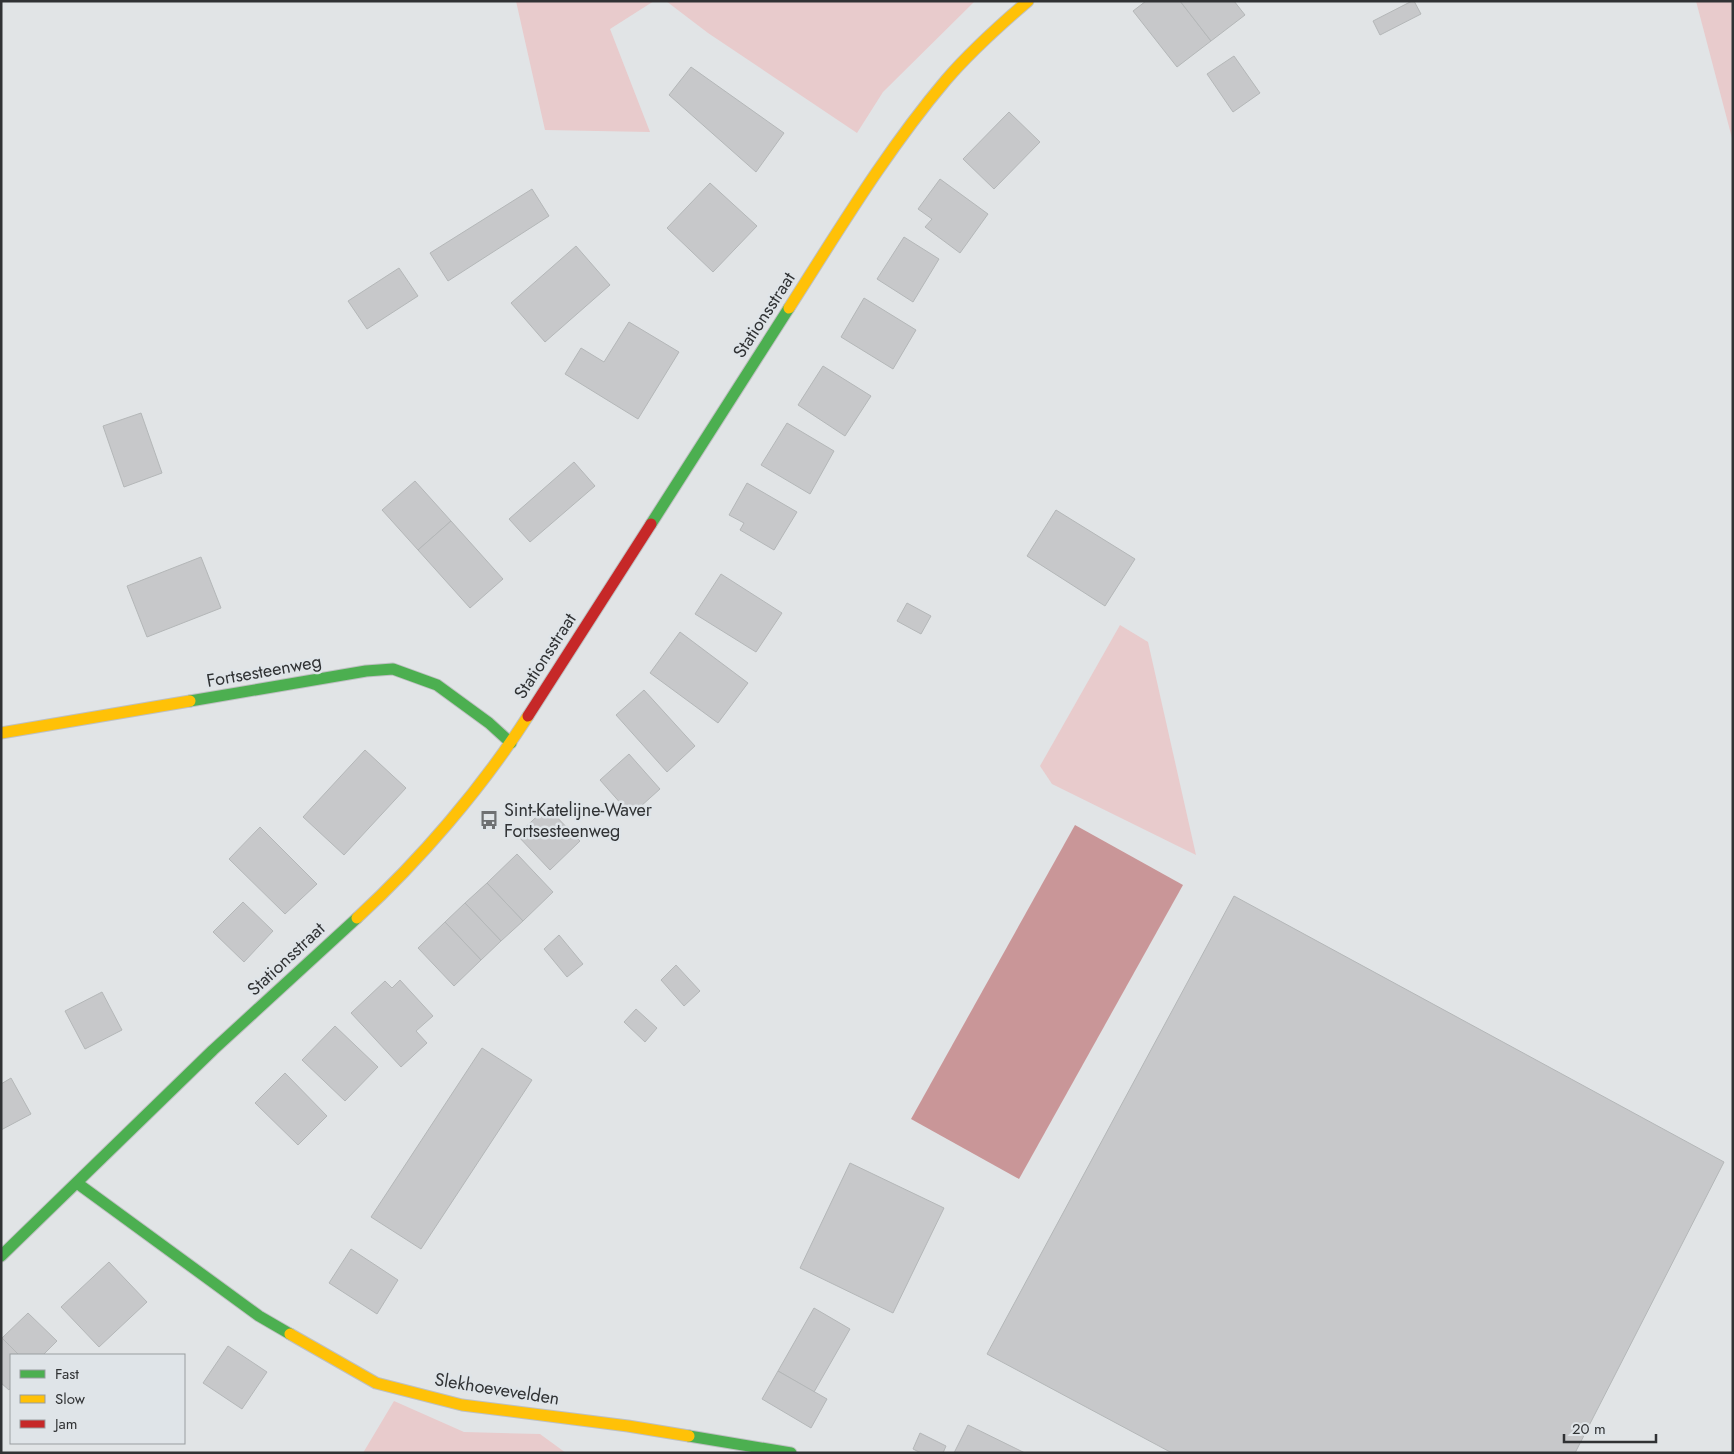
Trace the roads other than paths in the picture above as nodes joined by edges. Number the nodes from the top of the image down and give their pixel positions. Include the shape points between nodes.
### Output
1 (1028, 1) edge
2 (1, 733) edge
3 (511, 743) junction
4 (77, 1183) junction
5 (1, 1256) edge
6 (791, 1453) edge

1 - 3 street, Stationsstraat via 947,79 881,164
2 - 3 street, Fortsesteenweg via 393,669 437,685
3 - 4 street, Stationsstraat via 458,811 385,892 213,1050
4 - 5 street, Stationsstraat
4 - 6 street, Slekhoevevelden via 259,1316 376,1383 462,1405 628,1426

